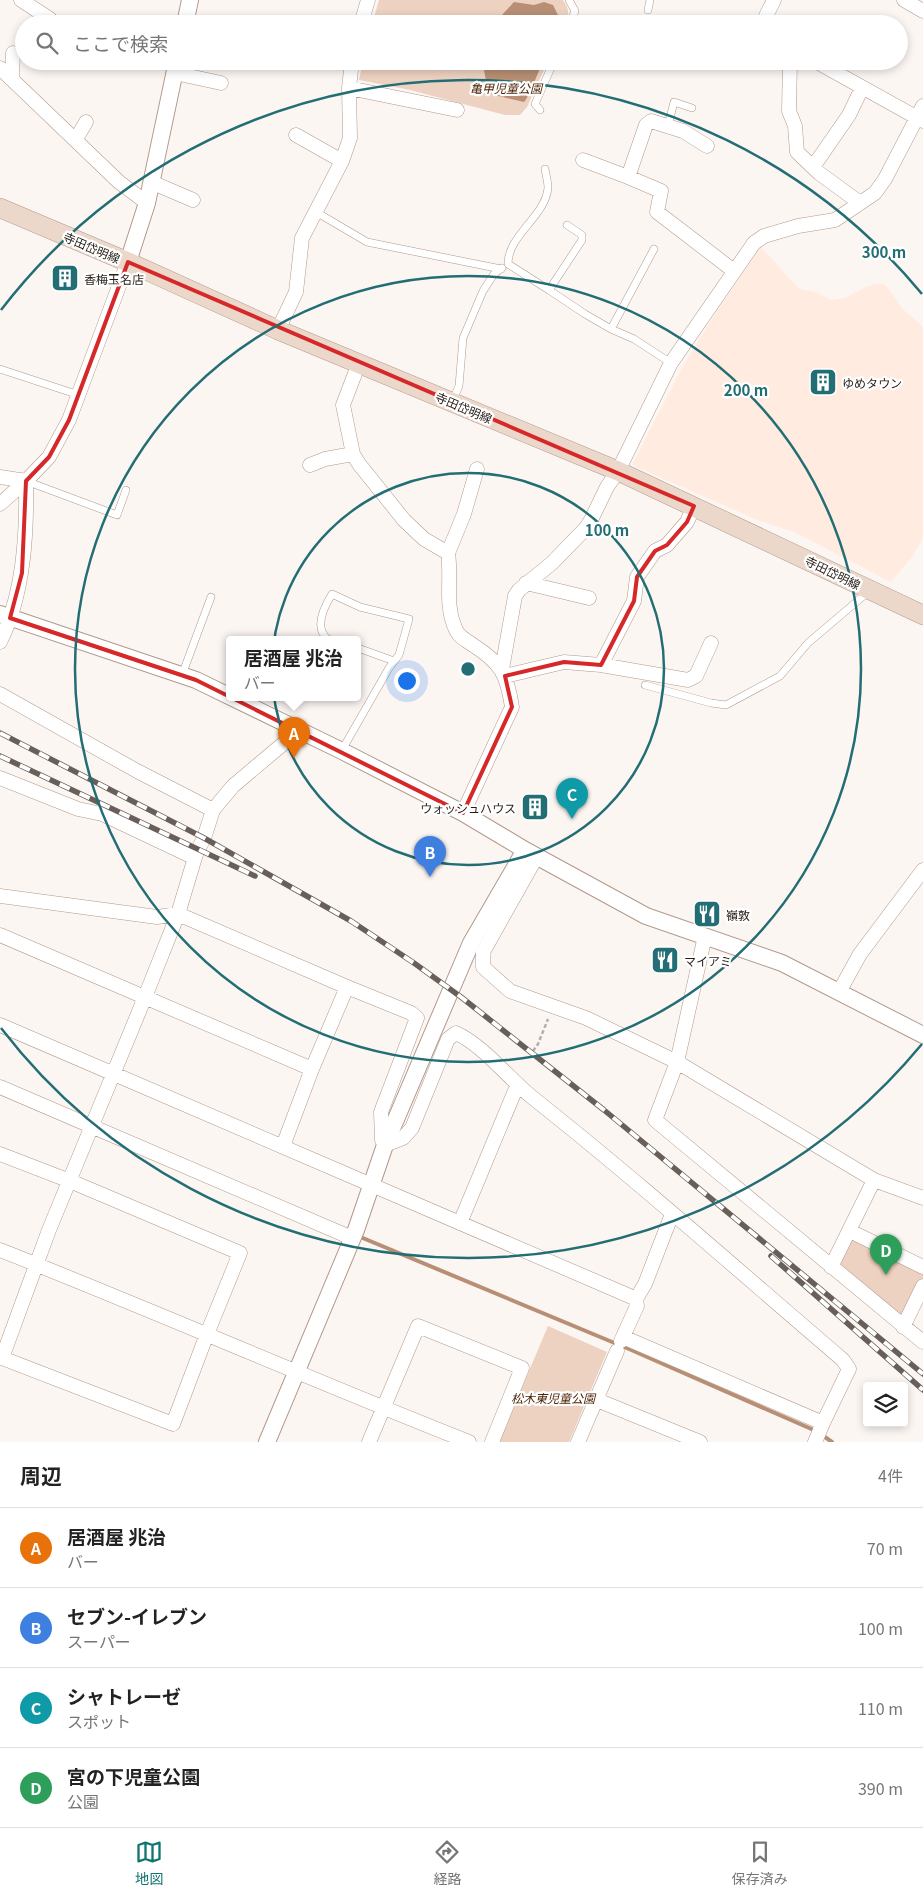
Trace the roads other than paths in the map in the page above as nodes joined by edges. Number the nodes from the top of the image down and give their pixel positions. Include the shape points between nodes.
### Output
1 (21, 0) edge
2 (190, 0) edge
3 (368, 0) edge
4 (569, 0) edge
5 (650, 0) edge
6 (774, 0) edge
7 (904, 0) edge
8 (648, 10) dead end
9 (923, 11) edge
10 (44, 15) edge
11 (187, 15) edge
12 (364, 15) edge
13 (573, 15) edge
14 (766, 15) edge
15 (13, 53) dead end
16 (0, 68) edge
17 (175, 70) edge
18 (184, 70) edge
19 (351, 70) edge
20 (550, 70) edge
21 (790, 70) edge
22 (831, 70) edge
23 (12, 78) junction
24 (221, 84) dead end
25 (349, 88) junction
26 (862, 88) junction
27 (692, 108) dead end
28 (457, 110) dead end
29 (540, 110) dead end
30 (921, 115) edge
31 (86, 122) dead end
32 (668, 126) junction
33 (296, 135) dead end
34 (76, 139) junction
35 (707, 146) dead end
36 (583, 160) dead end
37 (342, 161) junction
38 (813, 166) junction
39 (545, 169) dead end
40 (628, 177) junction
41 (151, 182) junction
42 (193, 200) dead end
43 (147, 202) junction
44 (860, 203) junction
45 (0, 208) edge
46 (316, 212) junction
47 (567, 225) dead end
48 (654, 249) dead end
49 (128, 262) junction
50 (508, 264) junction
51 (501, 269) junction
52 (734, 271) junction
53 (550, 290) junction
54 (611, 329) junction
55 (278, 330) junction
56 (359, 363) junction
57 (671, 364) junction
58 (0, 369) edge
59 (79, 395) junction
60 (452, 402) junction
61 (353, 454) junction
62 (310, 465) dead end
63 (477, 469) dead end
64 (618, 471) junction
65 (0, 477) edge
66 (26, 481) junction
67 (126, 490) dead end
68 (0, 504) edge
69 (694, 506) junction
70 (448, 554) junction
71 (526, 584) junction
72 (870, 590) junction
73 (211, 597) dead end
74 (589, 598) dead end
75 (923, 615) edge
76 (5, 616) edge
77 (324, 636) edge
78 (0, 642) edge
79 (711, 643) dead end
80 (361, 649) edge
81 (394, 661) junction
82 (601, 665) junction
83 (504, 672) junction
84 (182, 675) junction
85 (645, 685) dead end
86 (0, 694) edge
87 (226, 696) edge
88 (236, 701) edge
89 (294, 729) junction
90 (342, 751) junction
91 (0, 778) edge
92 (213, 810) junction
93 (463, 813) junction
94 (531, 853) junction
95 (195, 858) junction
96 (923, 870) edge
97 (0, 896) edge
98 (178, 914) junction
99 (0, 934) edge
100 (705, 936) junction
101 (347, 987) junction
102 (838, 992) junction
103 (145, 997) junction
104 (0, 1025) edge
105 (923, 1035) edge
106 (677, 1062) junction
107 (312, 1069) junction
108 (113, 1073) junction
109 (0, 1086) edge
110 (517, 1086) junction
111 (94, 1120) junction
112 (385, 1145) junction
113 (283, 1146) junction
114 (0, 1154) edge
115 (874, 1180) junction
116 (70, 1181) junction
117 (371, 1184) junction
118 (923, 1198) edge
119 (672, 1214) junction
120 (460, 1223) junction
121 (850, 1231) junction
122 (354, 1235) junction
123 (0, 1250) edge
124 (36, 1264) junction
125 (831, 1267) junction
126 (923, 1267) edge
127 (923, 1286) edge
128 (636, 1299) junction
129 (903, 1326) junction
130 (206, 1334) junction
131 (923, 1342) edge
132 (620, 1343) junction
133 (1, 1357) edge
134 (296, 1373) junction
135 (597, 1400) junction
136 (383, 1408) junction
137 (819, 1433) edge
138 (267, 1442) edge
139 (369, 1442) edge
140 (469, 1442) edge
141 (492, 1442) edge
142 (578, 1442) edge
143 (700, 1442) edge

1 - 10 street
2 - 11 street
3 - 12 street
4 - 13 lane via 575,11
5 - 8 lane
6 - 14 street
7 - 9 street
15 - 23 street
16 - 23 street
17 - 41 street
18 - 24 street
19 - 25 street
20 - 29 lane via 535,104
21 - 38 street via 789,111 795,126 797,152
22 - 26 street
23 - 34 street
25 - 28 street
25 - 37 street via 350,138
26 - 30 street
26 - 38 street via 849,115
27 - 32 lane via 674,102
30 - 44 street via 886,179 875,193
31 - 34 street
32 - 35 street
32 - 40 street via 652,121 646,125
33 - 37 street
34 - 43 street via 119,182
36 - 40 street
37 - 46 street
38 - 44 street
39 - 50 lane via 546,199 512,248
40 - 52 street via 661,191 657,212
41 - 42 street
41 - 43 street
43 - 49 street
44 - 52 street via 835,220 764,236 754,242
45 - 49 main road, 寺田岱明線
46 - 51 lane via 367,242
46 - 55 street via 302,238 296,292
47 - 53 lane via 582,235 582,240
48 - 54 lane
49 - 55 main road, 寺田岱明線
49 - 59 street
50 - 51 lane
50 - 53 lane
51 - 60 lane via 483,291 463,338 459,386
52 - 57 street
53 - 54 lane
54 - 57 lane via 634,339
55 - 56 main road, 寺田岱明線
56 - 60 main road, 寺田岱明線
56 - 61 street via 343,405
57 - 64 street
58 - 59 lane
59 - 66 street via 49,456
60 - 64 main road, 寺田岱明線
61 - 62 street
61 - 70 street via 404,520 424,540
63 - 70 street
64 - 69 main road, 寺田岱明線
64 - 71 street via 586,528
65 - 66 street
66 - 67 lane via 117,515
66 - 68 street
66 - 76 street via 22,573
69 - 72 main road, 寺田岱明線
69 - 82 street via 687,522 667,545 655,551 636,577 634,602
70 - 83 street via 449,610 456,632 483,651
71 - 74 street
71 - 83 street via 515,596
72 - 75 main road, 寺田岱明線
72 - 85 lane via 808,643 780,676 726,704
73 - 84 lane
76 - 78 street
76 - 84 street
77 - 81 lane via 320,624 332,594 360,607 410,619
79 - 82 street via 696,676 688,680
80 - 81 lane
81 - 90 lane
82 - 83 street via 564,662
83 - 93 street via 512,707
84 - 87 street
86 - 92 street
88 - 89 street
89 - 90 street
89 - 92 street via 290,738 233,786
90 - 93 street
91 - 95 street via 78,809 102,814
92 - 95 street
93 - 94 street
94 - 100 street via 646,916
94 - 106 street via 483,952 483,968 510,991 586,1018
94 - 112 street via 471,943
95 - 98 street
96 - 102 street via 860,954
97 - 98 street via 157,916
98 - 101 street
98 - 103 street
99 - 103 street
100 - 102 street via 782,963
100 - 106 street
101 - 107 street
101 - 112 street via 417,1018 381,1112
102 - 105 street
103 - 107 street
103 - 108 street
104 - 108 street
106 - 115 street
106 - 125 street via 655,1120
107 - 113 street
108 - 111 street
108 - 113 street
109 - 111 street
110 - 112 street via 468,1039 456,1033 448,1039 412,1128 403,1138
110 - 119 street
110 - 120 street
111 - 116 street
111 - 122 street
112 - 117 street
113 - 117 street
114 - 116 street
115 - 118 street
115 - 121 street
116 - 124 street
116 - 130 street via 240,1253
117 - 120 street
117 - 122 street
119 - 128 street
119 - 137 street via 849,1368
120 - 128 street
121 - 125 street
121 - 126 street
122 - 134 street
123 - 124 street
124 - 130 street
124 - 133 street
125 - 129 street
127 - 129 street
128 - 132 street via 637,1306
129 - 131 street
130 - 133 street via 174,1424
130 - 134 street
132 - 135 street
132 - 137 street
134 - 136 street
134 - 138 street
135 - 142 street
135 - 143 street
136 - 139 street
136 - 140 street
136 - 141 street via 418,1326 522,1368

